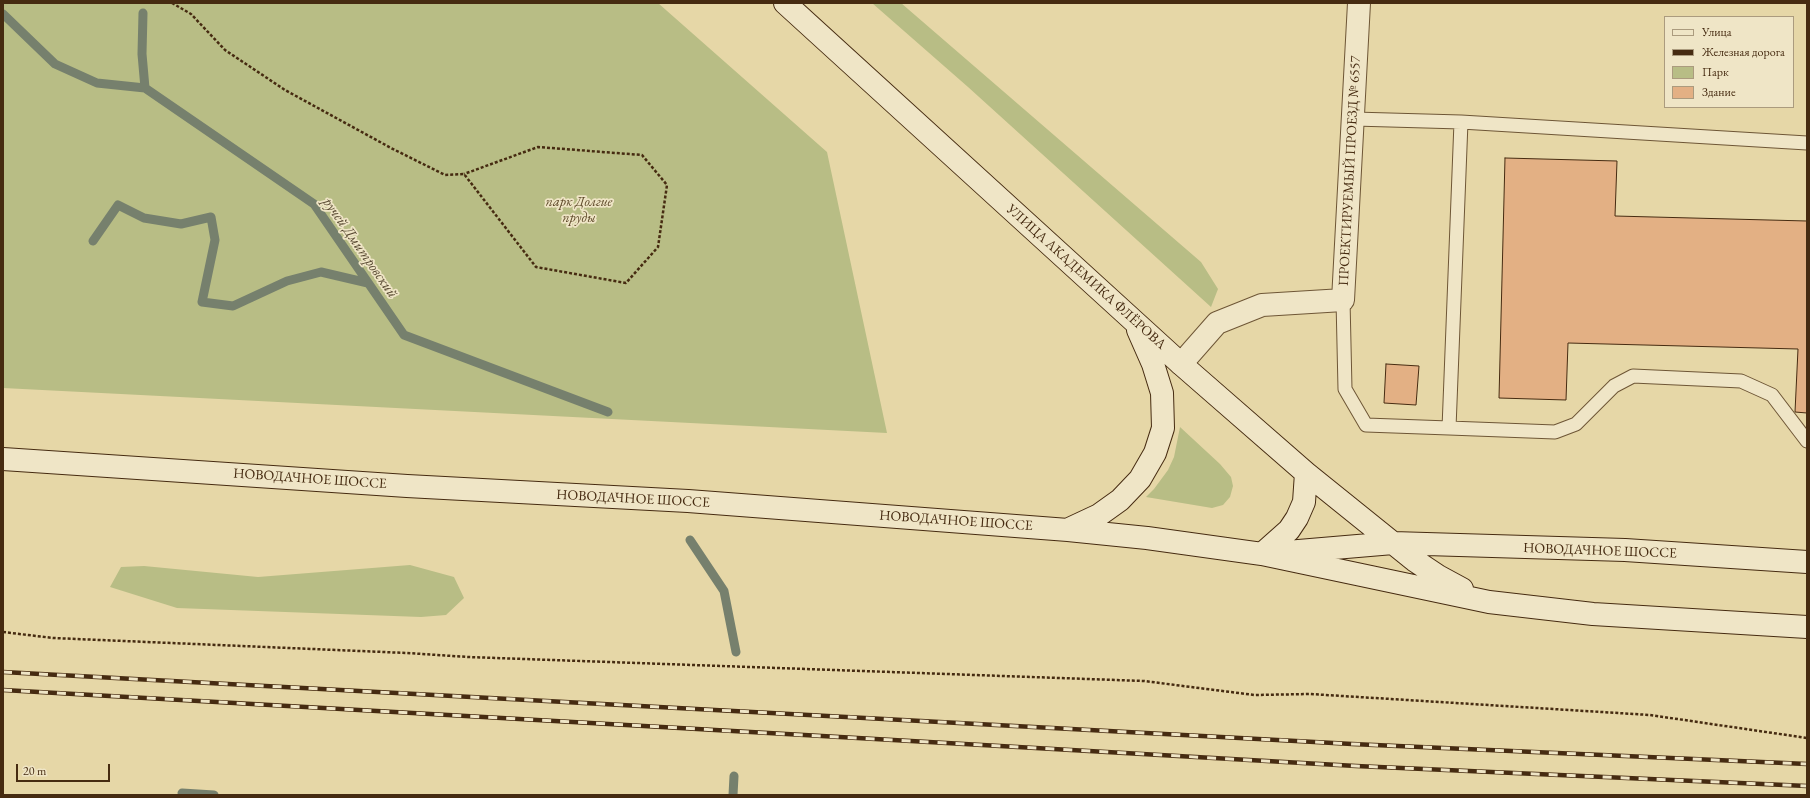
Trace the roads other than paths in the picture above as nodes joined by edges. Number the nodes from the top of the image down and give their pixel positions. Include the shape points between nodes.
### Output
1 (785, 3) edge
2 (1359, 3) edge
3 (1354, 119) junction
4 (1461, 122) junction
5 (1807, 143) edge
6 (1343, 300) junction
7 (1134, 321) junction
8 (1181, 364) junction
9 (1449, 428) junction
10 (1807, 441) edge
11 (3, 459) edge
12 (1306, 473) junction
13 (1068, 530) junction
14 (1393, 544) junction
15 (1262, 554) junction
16 (1807, 562) edge
17 (1489, 602) junction
18 (1807, 626) edge

1 - 7 street, УЛИЦА АКАДЕМИКА ФЛЁРОВА
2 - 3 street, ПРОЕКТИРУЕМЫЙ ПРОЕЗД № 6557
3 - 4 lane
3 - 6 street, ПРОЕКТИРУЕМЫЙ ПРОЕЗД № 6557
4 - 5 lane
4 - 9 lane
6 - 8 street, ПРОЕКТИРУЕМЫЙ ПРОЕЗД № 6557 via 1262,305 1217,323
6 - 9 lane via 1345,388 1366,425
7 - 8 street, УЛИЦА АКАДЕМИКА ФЛЁРОВА
7 - 13 street via 1153,364 1162,393 1163,428 1155,452 1140,479 1120,500 1099,516
8 - 12 street, УЛИЦА АКАДЕМИКА ФЛЁРОВА
9 - 10 lane via 1555,432 1576,424 1614,386 1633,376 1741,381 1772,395
11 - 13 street, НОВОДАЧНОЕ ШОССЕ via 688,501
12 - 14 street, УЛИЦА АКАДЕМИКА ФЛЁРОВА
12 - 15 street via 1304,502 1297,518 1289,530
13 - 15 street, НОВОДАЧНОЕ ШОССЕ
14 - 15 street, НОВОДАЧНОЕ ШОССЕ
14 - 16 street, НОВОДАЧНОЕ ШОССЕ via 1624,550
14 - 17 street, НОВОДАЧНОЕ ШОССЕ via 1438,576
15 - 17 street, НОВОДАЧНОЕ ШОССЕ
17 - 18 street, НОВОДАЧНОЕ ШОССЕ via 1593,614

